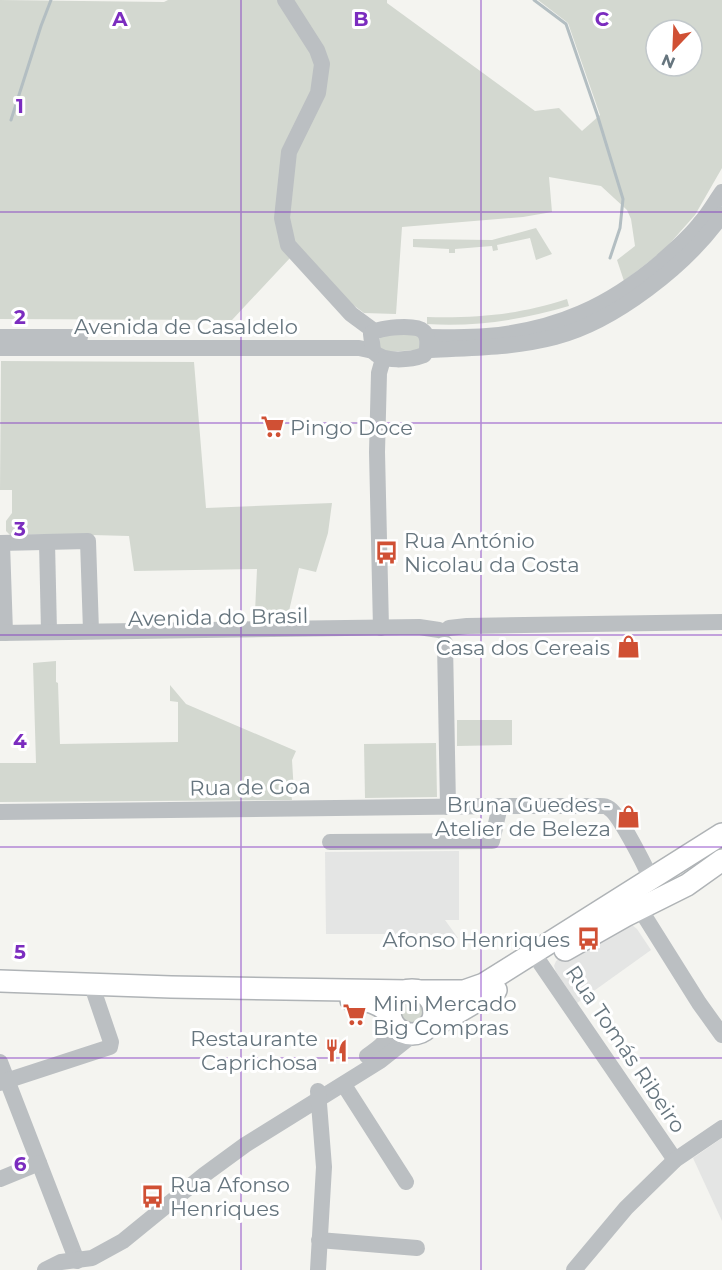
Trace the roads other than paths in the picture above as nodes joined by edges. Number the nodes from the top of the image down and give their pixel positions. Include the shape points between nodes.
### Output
1 (285, 0) edge
2 (722, 192) edge
3 (722, 215) edge
4 (0, 337) edge
5 (427, 343) junction
6 (375, 344) junction
7 (0, 348) edge
8 (47, 542) junction
9 (1, 543) edge
10 (722, 622) edge
11 (381, 628) junction
12 (91, 631) junction
13 (722, 631) edge
14 (49, 632) junction
15 (445, 635) junction
16 (2, 636) edge
17 (500, 806) junction
18 (448, 807) junction
19 (0, 812) edge
20 (722, 834) edge
21 (330, 842) dead end
22 (722, 860) edge
23 (658, 884) junction
24 (628, 908) junction
25 (537, 959) junction
26 (0, 981) edge
27 (414, 991) junction
28 (0, 992) edge
29 (95, 994) junction
30 (391, 1019) junction
31 (421, 1030) junction
32 (722, 1035) edge
33 (0, 1062) edge
34 (4, 1082) edge
35 (344, 1085) junction
36 (319, 1095) junction
37 (722, 1128) edge
38 (675, 1160) junction
39 (39, 1163) junction
40 (0, 1179) edge
41 (406, 1182) dead end
42 (319, 1240) junction
43 (417, 1248) dead end
44 (78, 1267) edge
45 (45, 1270) edge
46 (318, 1270) edge
47 (574, 1270) edge

1 - 6 street via 322,64 318,93 290,152 282,218 288,245
2 - 5 street, Avenida de Casaldelo via 701,223 677,247 601,305 552,324
3 - 5 street, Avenida de Casaldelo via 686,257 658,281 579,330 489,348
4 - 6 street, Avenida de Casaldelo via 359,338
5 - 6 street, Avenida de Casaldelo via 424,355 417,358
5 - 6 street, Avenida de Casaldelo via 422,330 416,327
6 - 7 street, Avenida de Casaldelo via 359,348
6 - 11 street via 379,373
8 - 9 street
8 - 12 street via 88,541
8 - 14 street
9 - 16 street
10 - 15 street, Avenida do Brasil via 467,626
11 - 12 street, Avenida do Brasil
11 - 15 street, Avenida do Brasil via 419,627
12 - 14 street, Avenida do Brasil
13 - 15 street, Avenida do Brasil
14 - 16 street, Avenida do Brasil
15 - 16 street, Avenida do Brasil via 176,641
15 - 18 street
17 - 18 street, Rua de Goa
17 - 21 street via 492,841
17 - 23 street, Rua de Goa via 607,807
18 - 19 street, Rua de Goa
20 - 23 main road
22 - 23 main road via 696,880
23 - 24 main road
24 - 25 main road
24 - 32 street
25 - 27 main road via 471,989
25 - 31 main road via 443,1021
25 - 38 street, Rua Tomás Ribeiro
26 - 27 main road
27 - 30 main road via 403,992 393,1001
27 - 31 main road via 433,1006 434,1013
28 - 29 main road
29 - 30 main road via 366,1000 383,1007
29 - 34 street via 110,1047
30 - 31 main road via 401,1032
30 - 36 street via 384,1044
31 - 35 street
33 - 34 street
34 - 39 street
35 - 36 street
35 - 41 street
36 - 42 street via 324,1167
36 - 44 street via 204,1175 123,1241
37 - 38 street
38 - 47 street via 626,1208
39 - 40 street
39 - 44 street
42 - 43 street
42 - 46 street
44 - 45 street via 61,1262

